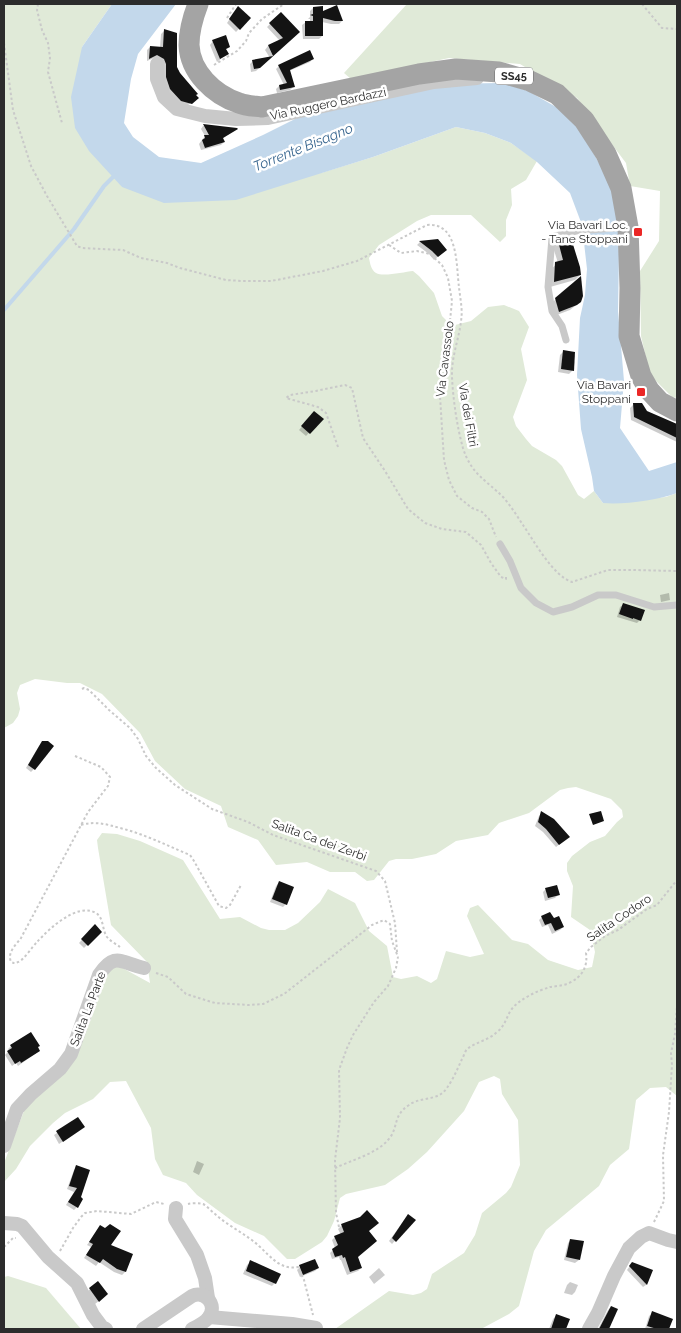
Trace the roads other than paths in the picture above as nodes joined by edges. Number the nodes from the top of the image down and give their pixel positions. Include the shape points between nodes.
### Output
1 (198, 4) edge
2 (157, 64) dead end
3 (500, 72) junction
4 (623, 228) junction
5 (566, 340) dead end
6 (677, 411) edge
7 (500, 544) road end
8 (677, 605) edge
9 (144, 968) road end
10 (4, 1146) edge
11 (176, 1208) dead end
12 (4, 1223) edge
13 (677, 1242) edge
14 (208, 1298) junction
15 (209, 1318) junction
16 (316, 1328) edge
17 (106, 1329) edge
18 (144, 1329) edge
19 (192, 1329) edge
20 (589, 1329) edge

1 - 3 main road, SS45 via 189,46 194,65 214,90 240,104 262,107 456,69
2 - 3 street, Via Ruggero Bardazzi via 157,79 164,97 178,109 205,116 236,118 268,118 434,82 472,79
3 - 4 main road, SS45 via 558,94 584,120 606,154 621,188
4 - 5 lane via 576,231 552,238 548,287 552,311
4 - 6 main road, SS45 via 630,288 629,336 641,376 649,390 660,402
7 - 8 lane via 521,588 536,603 553,612 572,608 598,595 616,595 654,607
9 - 10 street, Salita La Parte via 119,960 105,966 71,1054 17,1110
11 - 14 street via 175,1219 197,1255
12 - 17 street via 22,1226 48,1257 77,1283 92,1315
13 - 20 street via 649,1233 629,1248
14 - 15 street via 212,1309
14 - 18 street via 196,1294
15 - 16 street
15 - 19 street

